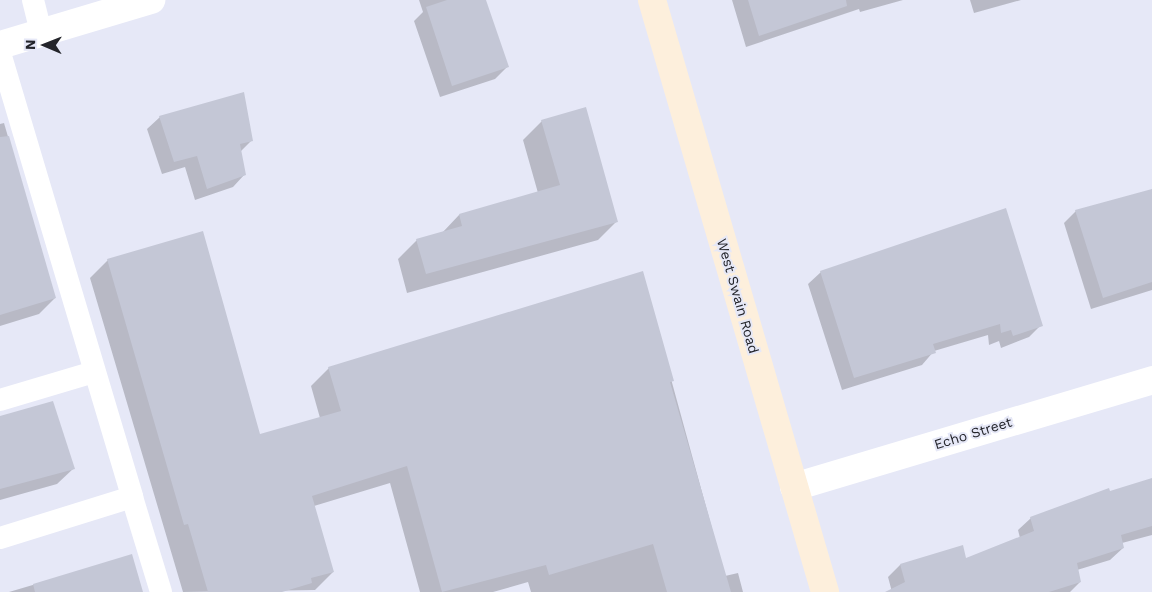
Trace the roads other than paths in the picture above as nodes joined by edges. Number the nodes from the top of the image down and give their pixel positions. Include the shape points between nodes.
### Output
1 (33, 0) edge
2 (151, 0) edge
3 (652, 0) edge
4 (41, 33) junction
5 (0, 45) edge
6 (0, 53) edge
7 (94, 372) junction
8 (1152, 380) edge
9 (0, 400) edge
10 (794, 487) junction
11 (132, 497) junction
12 (0, 538) edge
13 (161, 592) edge
14 (825, 592) edge

1 - 4 lane
2 - 4 street
3 - 10 street, West Swain Road
4 - 5 street
6 - 7 lane
7 - 9 lane
7 - 11 lane
8 - 10 street, Echo Street
10 - 14 street, West Swain Road
11 - 12 lane
11 - 13 lane

